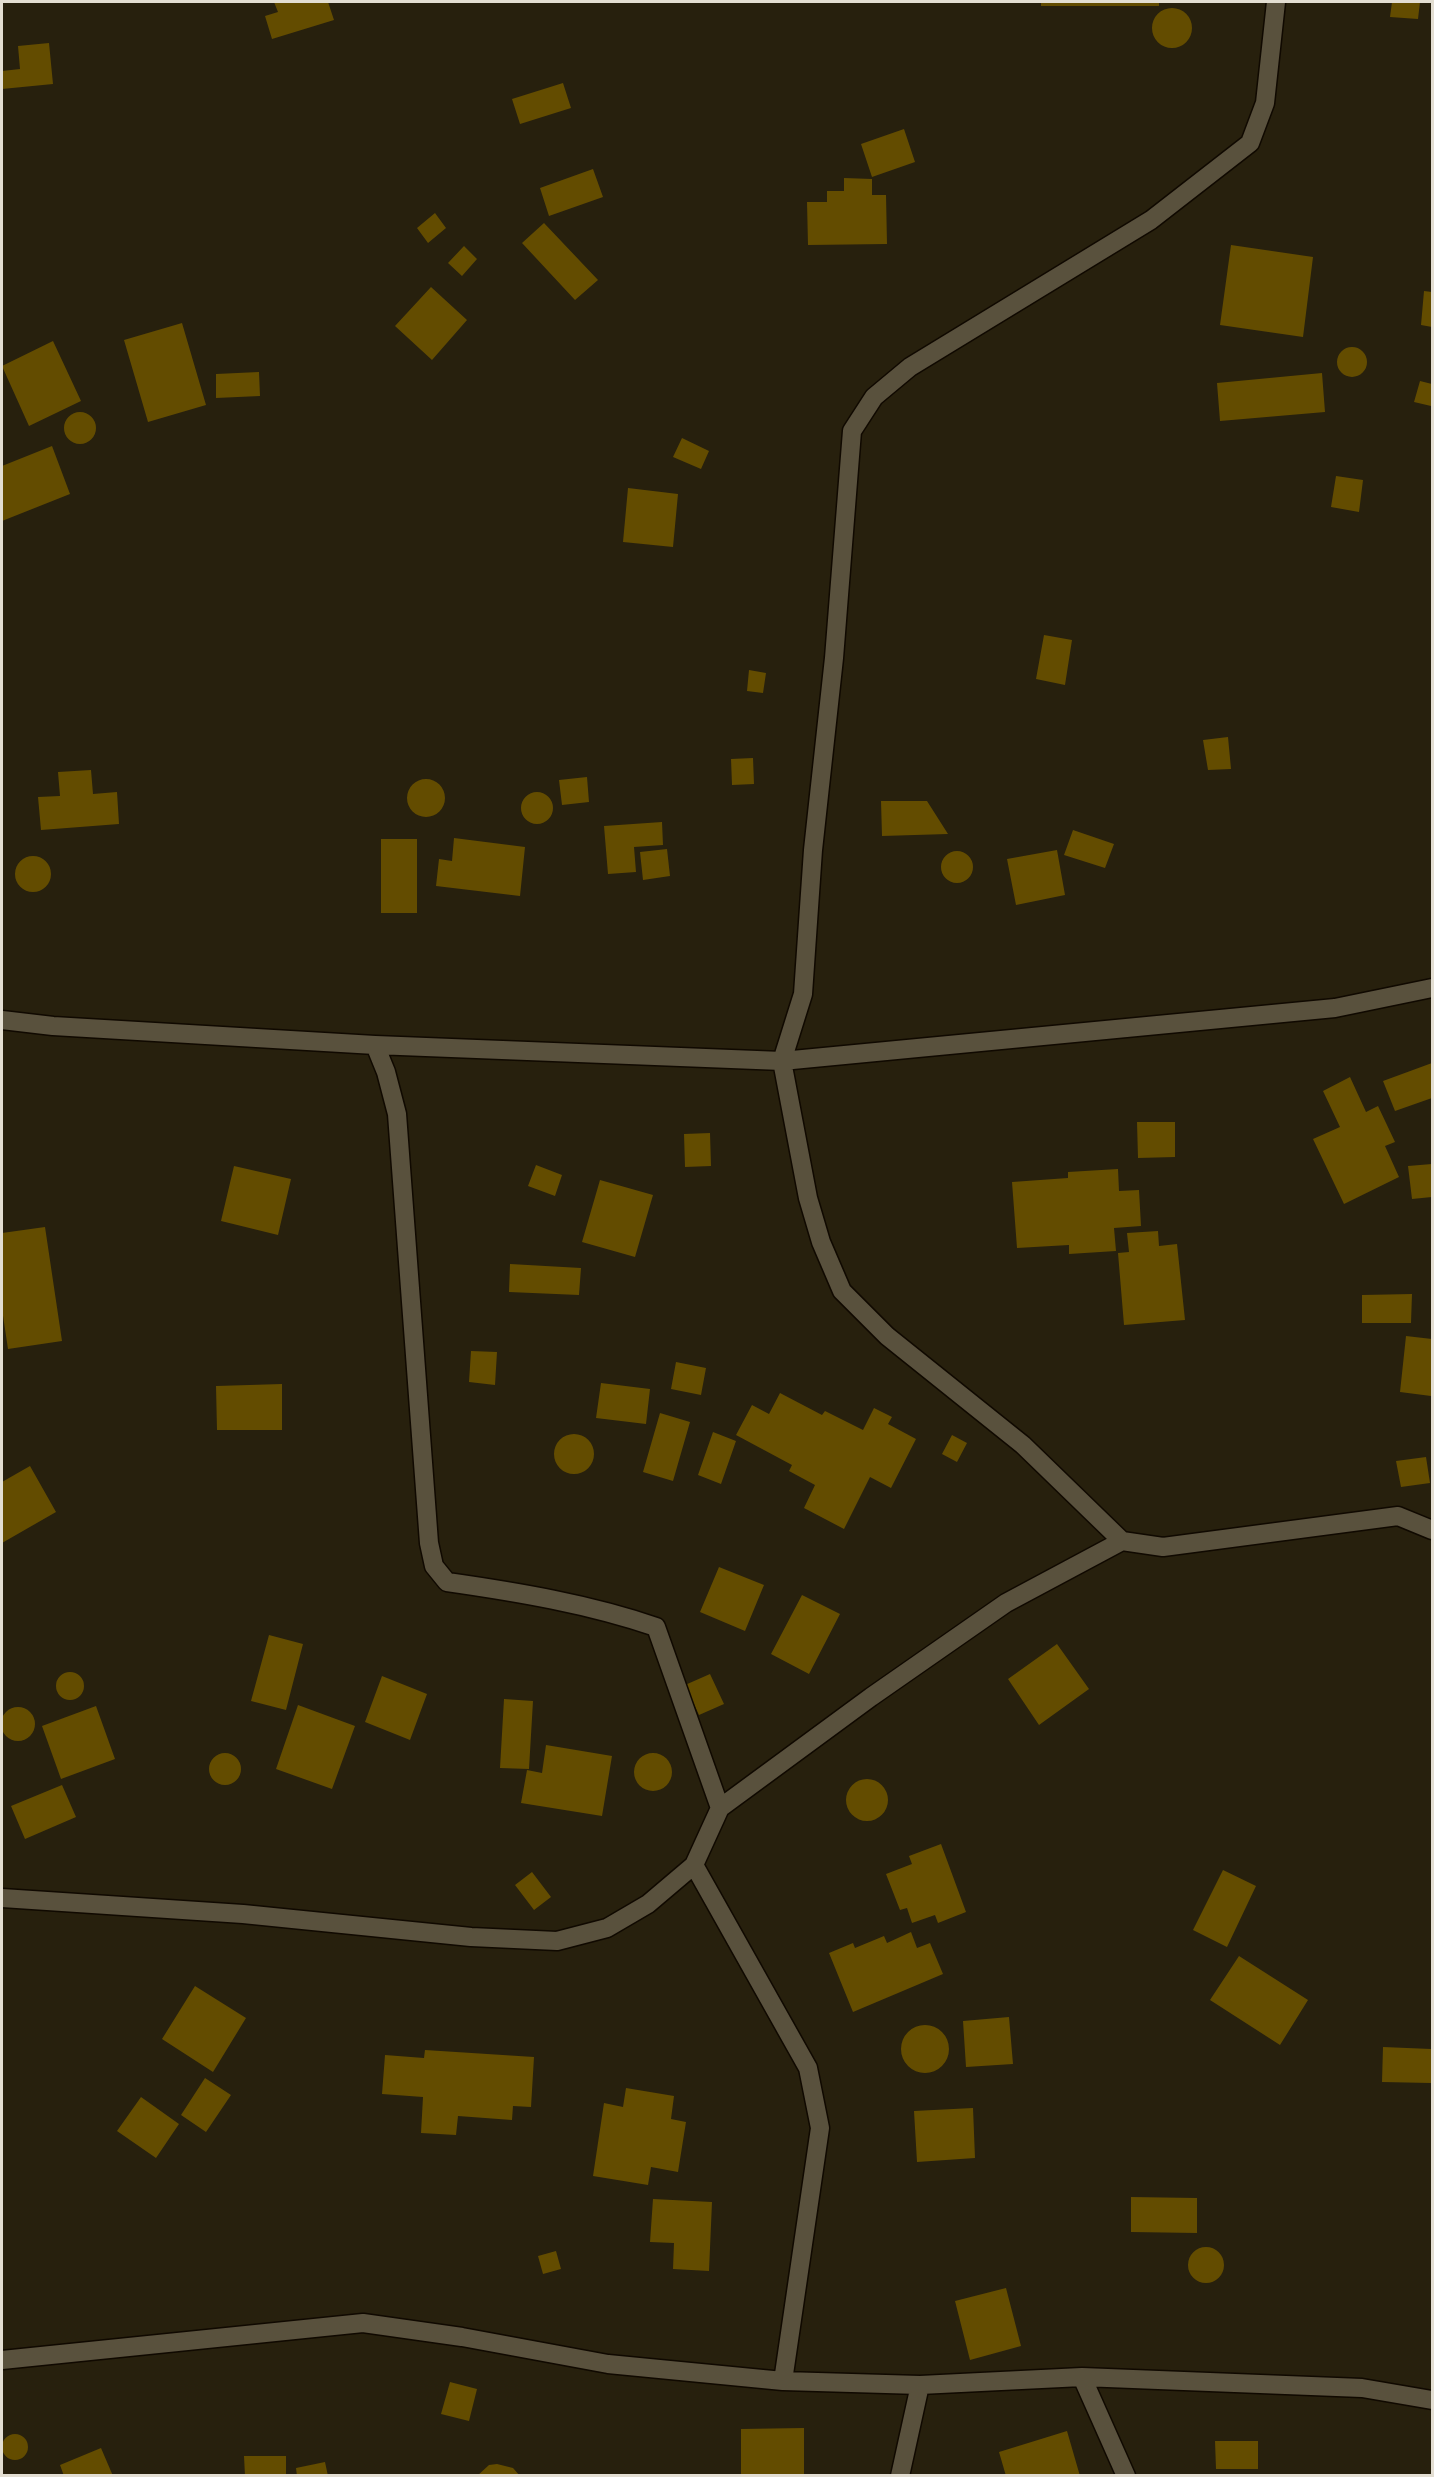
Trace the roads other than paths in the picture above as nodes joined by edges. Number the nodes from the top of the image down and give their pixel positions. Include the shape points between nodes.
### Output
1 (1276, 2) edge
2 (1432, 988) edge
3 (2, 1020) edge
4 (375, 1045) junction
5 (782, 1061) junction
6 (1432, 1530) edge
7 (1122, 1541) junction
8 (720, 1808) junction
9 (693, 1865) junction
10 (2, 1898) edge
11 (2, 2360) edge
12 (1082, 2377) junction
13 (783, 2381) junction
14 (920, 2385) junction
15 (1432, 2400) edge
16 (900, 2475) edge
17 (1126, 2475) edge

1 - 5 street via 1265,103 1251,143 1151,220 910,367 874,398 852,431 803,994
2 - 5 street via 1335,1008
3 - 4 street
4 - 5 street
4 - 8 street via 397,1114 429,1544 434,1566 447,1582 612,1613 656,1627
5 - 7 street via 808,1198 842,1291 887,1336 1023,1445
6 - 7 street via 1398,1516 1163,1546
7 - 8 street via 1006,1603
8 - 9 street
9 - 10 street via 648,1904 607,1928 557,1941
9 - 13 street via 808,2068 820,2128
11 - 13 street via 363,2323 608,2364
12 - 14 street
12 - 15 street via 1362,2388
12 - 17 street
13 - 14 street
14 - 16 street

